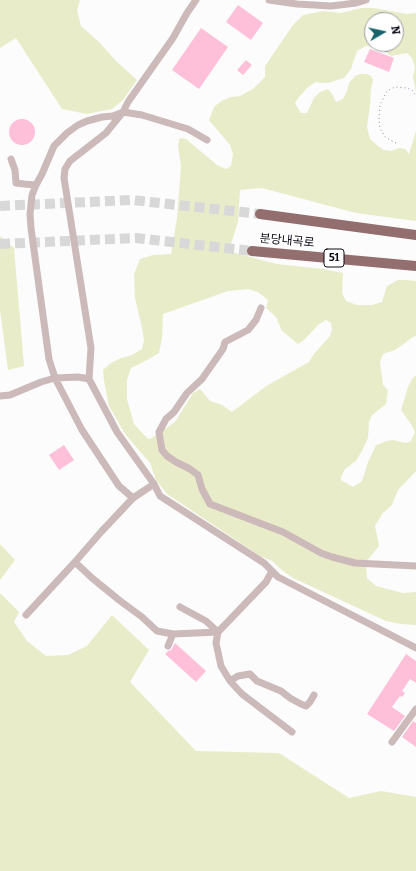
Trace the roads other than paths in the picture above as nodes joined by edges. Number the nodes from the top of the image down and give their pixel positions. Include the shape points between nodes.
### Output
1 (196, 0) edge
2 (269, 0) edge
3 (366, 0) edge
4 (123, 112) junction
5 (207, 140) dead end
6 (11, 159) dead end
7 (36, 185) junction
8 (260, 214) tunnel mouth
9 (416, 235) edge
10 (252, 251) tunnel mouth
11 (416, 266) edge
12 (261, 308) dead end
13 (55, 378) junction
14 (89, 379) junction
15 (0, 396) edge
16 (154, 484) junction
17 (134, 498) junction
18 (75, 562) junction
19 (416, 566) edge
20 (272, 571) junction
21 (180, 607) dead end
22 (26, 614) dead end
23 (218, 632) junction
24 (173, 634) junction
25 (168, 646) dead end
26 (416, 648) edge
27 (230, 681) junction
28 (314, 695) dead end
29 (416, 709) edge
30 (292, 732) dead end
31 (392, 742) dead end

1 - 4 lane
2 - 3 lane via 331,6
4 - 5 lane via 142,115 188,130
4 - 7 lane via 87,121 66,133 54,146
4 - 14 lane via 106,132 70,161 65,170 64,178 91,348
6 - 7 lane via 16,183
7 - 13 lane via 32,195 31,228 49,359
8 - 9 highway, 분당내곡로
10 - 11 highway, 분당내곡로 / 51
12 - 19 lane via 248,330 225,342 202,379 166,419 159,432 162,450 167,456 198,475 210,504 283,532 332,557 355,563
13 - 14 lane
13 - 15 lane via 10,395
13 - 17 lane via 82,430 119,486
14 - 16 lane via 117,432
16 - 17 lane
16 - 20 lane via 160,496 264,563
17 - 18 lane
18 - 22 lane
18 - 24 lane via 157,631
20 - 23 lane via 266,582
20 - 26 lane via 278,577
21 - 23 lane via 206,621
23 - 24 lane
23 - 27 lane via 216,643 219,659
24 - 25 lane
27 - 28 lane via 238,676 250,674 306,706
27 - 30 lane via 242,694
29 - 31 lane

